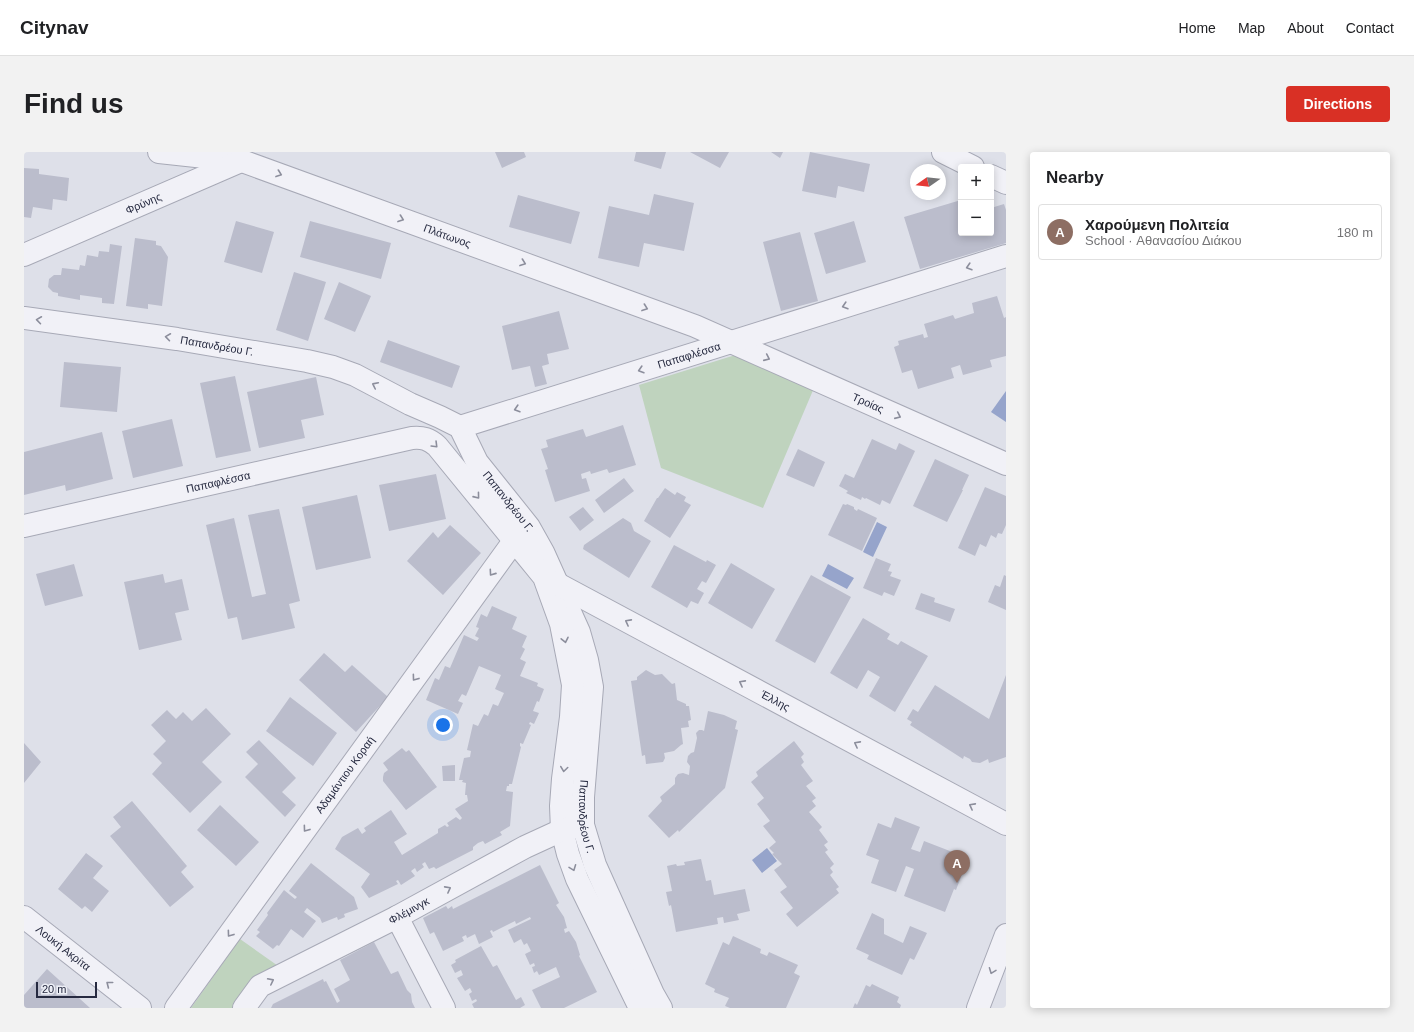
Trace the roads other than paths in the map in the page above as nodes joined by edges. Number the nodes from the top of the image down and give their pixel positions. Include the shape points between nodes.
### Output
1 (159, 152) edge
2 (264, 152) edge
3 (942, 152) edge
4 (242, 161) junction
5 (967, 164) edge
6 (994, 177) edge
7 (1006, 183) edge
8 (24, 255) edge
9 (1006, 256) edge
10 (24, 318) edge
11 (731, 342) junction
12 (410, 404) junction
13 (460, 427) junction
14 (412, 438) junction
15 (1006, 464) edge
16 (452, 466) junction
17 (24, 526) edge
18 (514, 541) junction
19 (551, 581) junction
20 (1006, 824) edge
21 (572, 828) junction
22 (24, 917) edge
23 (397, 917) junction
24 (1006, 935) edge
25 (634, 1006) edge
26 (140, 1008) edge
27 (176, 1008) edge
28 (244, 1008) edge
29 (444, 1008) edge
30 (661, 1008) edge
31 (978, 1008) edge

1 - 4 street, Πλάτωνος
2 - 4 street, Φρύνης
3 - 5 street
4 - 8 street, Φρύνης
4 -> 11 street, Πλάτωνος via 673,318
6 - 7 street
9 -> 11 street, Παπαφλέσσα
12 -> 10 street, Παπανδρέου Γ. via 355,375 307,361 177,338
11 -> 13 street, Παπαφλέσσα
11 -> 15 street, Τροίας
12 - 13 street, Παπανδρέου Γ.
12 - 14 street via 417,418
13 - 16 street
13 - 19 street, Παπανδρέου Γ. via 478,462 529,527 543,552
14 -> 16 street, Παπαφλέσσα via 424,437 430,440 438,446
14 - 17 street, Παπαφλέσσα
16 -> 18 street, Παπανδρέου Γ.
18 - 19 street, Παπανδρέου Γ.
18 -> 27 street, Αδαμάντιου Κοραή
20 -> 19 street, Έλλης
19 - 21 street, Παπανδρέου Γ. via 573,685 561,806
23 -> 21 street, Φλέμινγκ via 525,847
21 -> 25 street, Παπανδρέου Γ. via 568,854
21 - 30 street, Παπανδρέου Γ. via 594,865
26 -> 22 street, Λουκή Ακρίτα
28 -> 23 street, Φλέμινγκ via 260,986
23 - 29 street
24 -> 31 street

